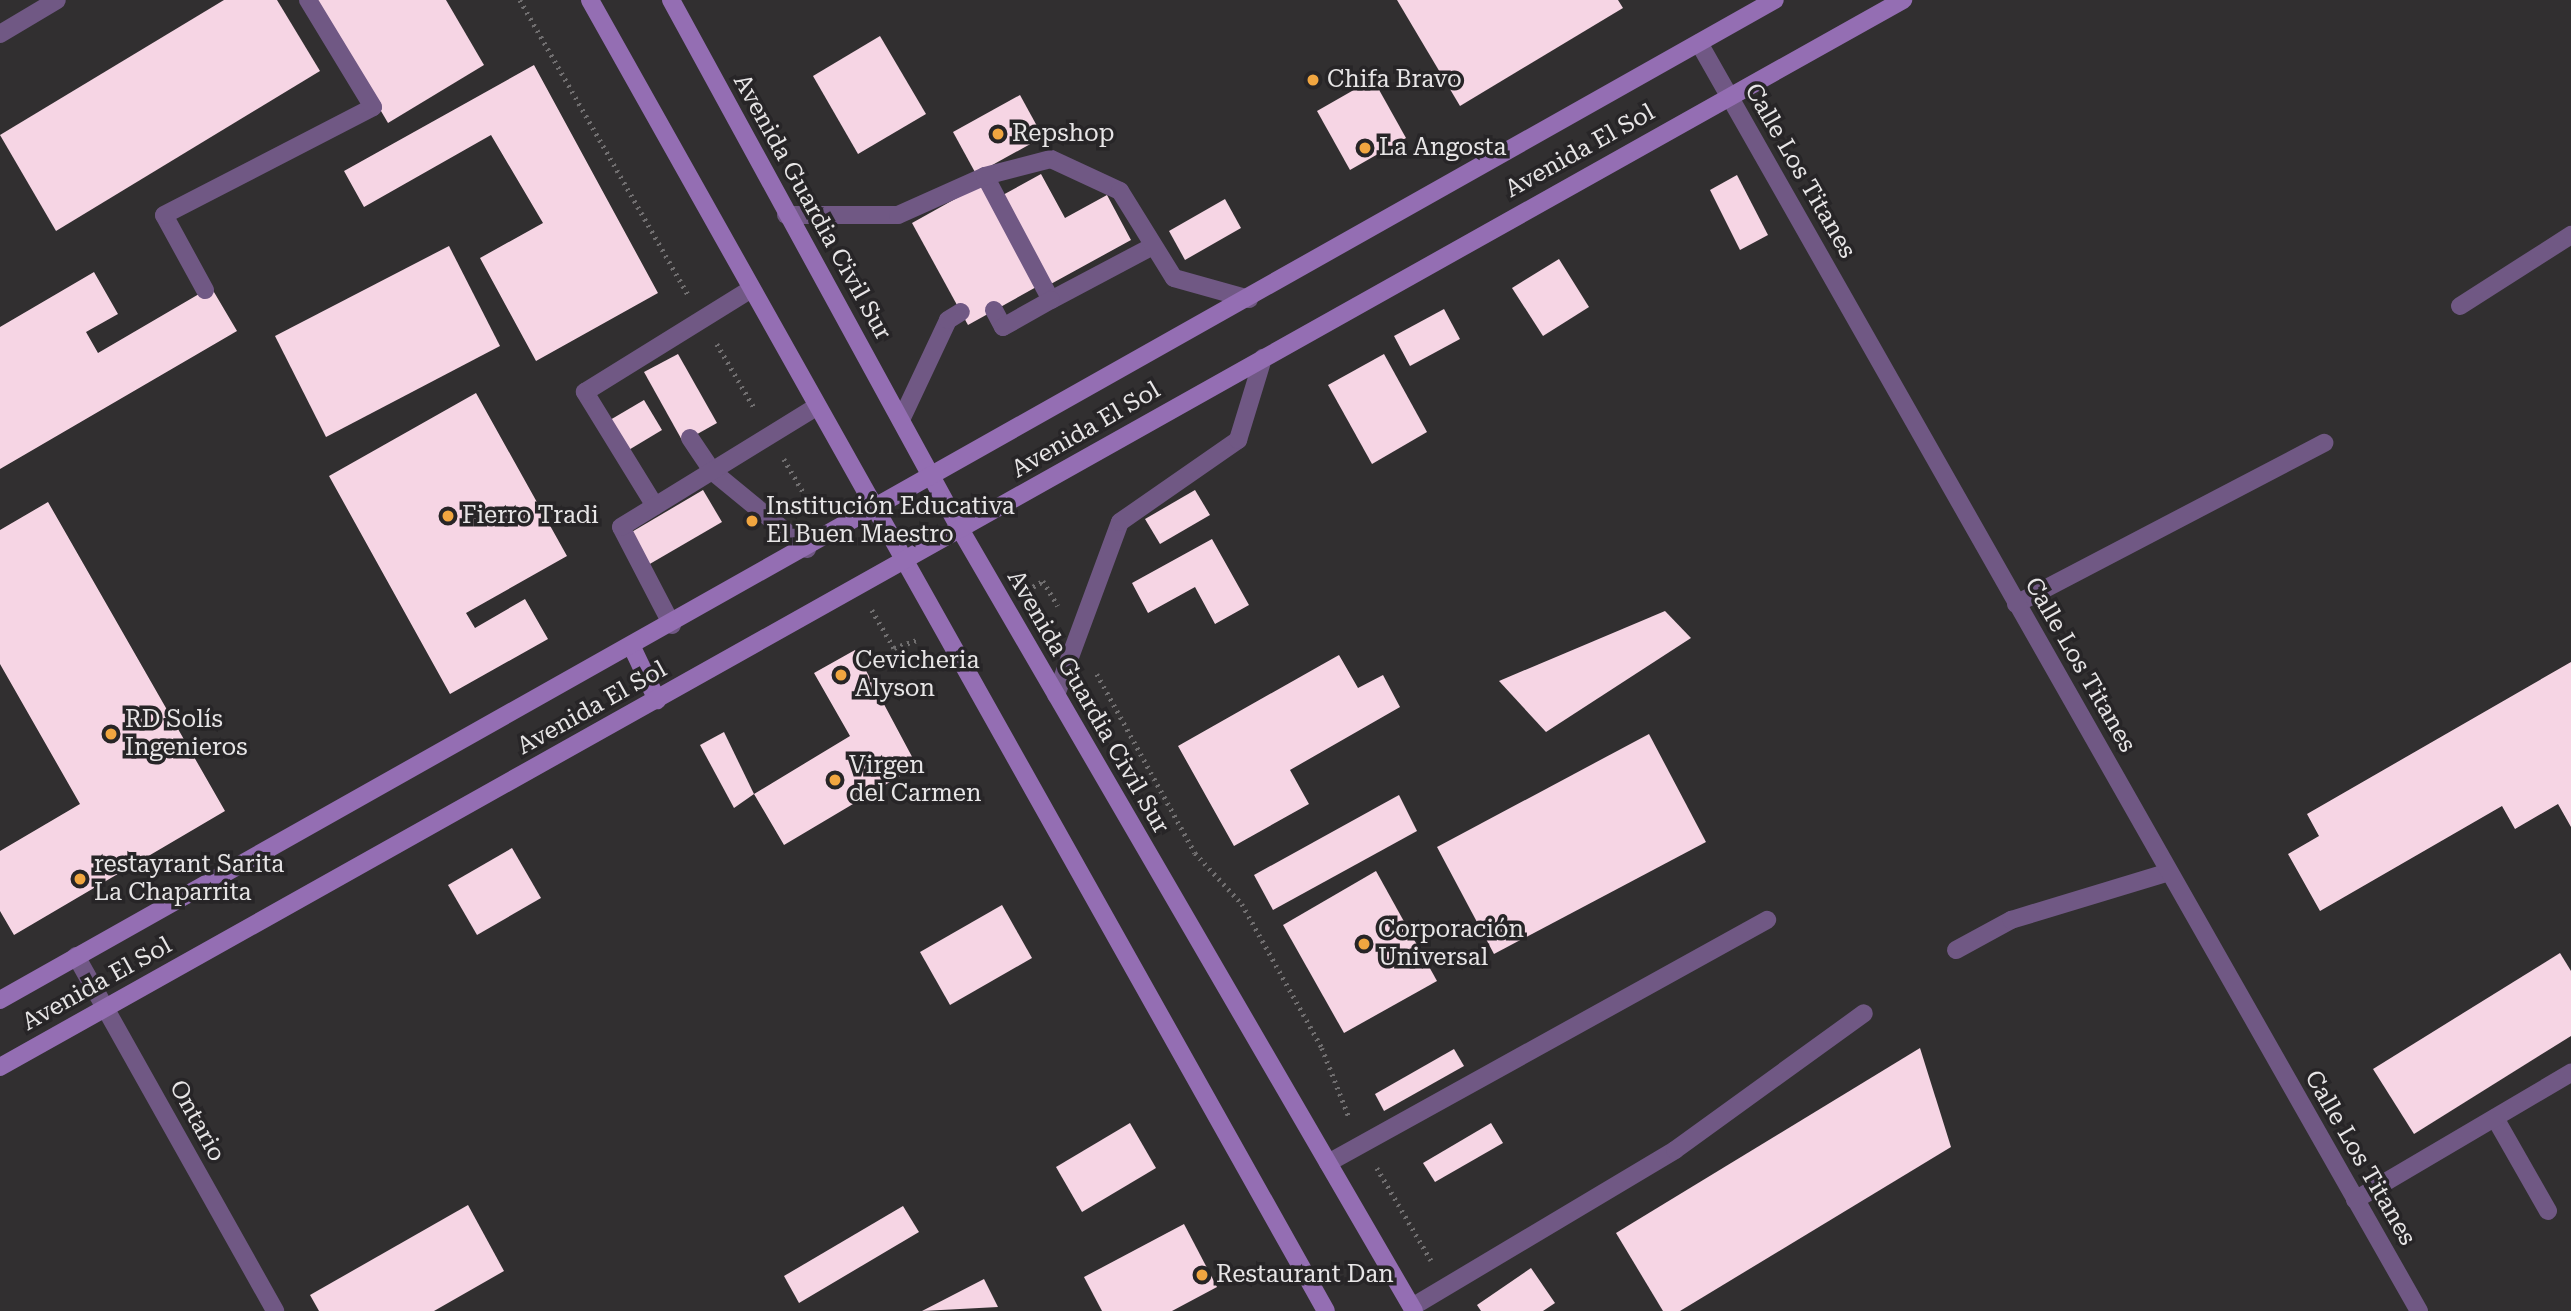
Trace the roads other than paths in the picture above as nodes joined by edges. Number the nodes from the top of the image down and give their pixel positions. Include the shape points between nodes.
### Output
1 (57, 0) edge
2 (308, 0) edge
3 (590, 0) edge
4 (671, 0) edge
5 (1776, 0) edge
6 (1903, 0) edge
7 (0, 34) edge
8 (1699, 43) junction
9 (1728, 96) junction
10 (985, 176) junction
11 (786, 215) junction
12 (2571, 235) edge
13 (1151, 247) junction
14 (751, 289) junction
15 (205, 290) dead end
16 (1249, 299) junction
17 (1051, 300) junction
18 (2460, 306) dead end
19 (994, 310) dead end
20 (961, 312) dead end
21 (1263, 358) junction
22 (816, 407) junction
23 (901, 420) junction
24 (690, 438) dead end
25 (2324, 443) dead end
26 (712, 471) junction
27 (934, 478) junction
28 (655, 506) junction
29 (874, 511) junction
30 (960, 529) junction
31 (807, 550) junction
32 (903, 562) junction
33 (2016, 604) junction
34 (672, 625) junction
35 (632, 647) junction
36 (1056, 695) junction
37 (657, 700) junction
38 (2169, 872) junction
39 (1767, 920) dead end
40 (1956, 950) dead end
41 (76, 956) junction
42 (0, 1000) edge
43 (106, 1006) junction
44 (1864, 1013) dead end
45 (0, 1066) edge
46 (2571, 1073) edge
47 (2495, 1118) junction
48 (1328, 1163) junction
49 (2355, 1199) junction
50 (2548, 1211) dead end
51 (1413, 1309) edge
52 (275, 1311) edge
53 (1326, 1311) edge
54 (2418, 1311) edge

1 - 7 street
2 - 15 street via 373,107 164,215
3 - 14 main road
4 - 11 main road, Avenida Guardia Civil Sur
5 - 8 main road, Avenida El Sol
6 - 9 main road, Avenida El Sol
8 - 9 street, Calle Los Titanes
8 - 16 main road, Avenida El Sol
9 - 21 main road, Avenida El Sol
9 - 33 street, Calle Los Titanes
10 - 11 street via 898,215
10 - 13 street via 1028,160 1081,168 1120,191
10 - 17 street
11 - 23 main road, Avenida Guardia Civil Sur
12 - 18 street
13 - 16 street via 1174,278
13 - 17 street
14 - 22 main road
14 - 28 street via 646,363 585,392
16 - 27 main road, Avenida El Sol
17 - 19 street via 1003,327
20 - 23 street via 948,320
21 - 30 main road, Avenida El Sol
21 - 36 street via 1238,440 1121,522
22 - 26 street
22 - 29 main road
23 - 27 main road, Avenida Guardia Civil Sur
24 - 26 street
25 - 33 street
26 - 28 street
26 - 31 street
27 - 29 main road, Avenida El Sol
27 - 30 main road, Avenida Guardia Civil Sur
28 - 34 street via 621,527
29 - 31 main road, Avenida El Sol
29 - 32 main road
30 - 32 main road, Avenida El Sol
30 - 36 main road, Avenida Guardia Civil Sur
31 - 34 main road, Avenida El Sol
32 - 37 main road, Avenida El Sol
32 - 53 main road
33 - 38 street, Calle Los Titanes
34 - 35 main road, Avenida El Sol
35 - 37 main road
35 - 41 main road, Avenida El Sol
36 - 48 main road, Avenida Guardia Civil Sur
37 - 43 main road, Avenida El Sol
38 - 40 street via 2011,920
38 - 49 street, Calle Los Titanes
39 - 48 street
41 - 42 main road, Avenida El Sol
41 - 43 street, Ontario
43 - 45 main road, Avenida El Sol
43 - 52 street, Ontario
44 - 51 street via 1675,1150
46 - 47 street
47 - 49 street
47 - 50 street
48 - 51 main road, Avenida Guardia Civil Sur
49 - 54 street, Calle Los Titanes

